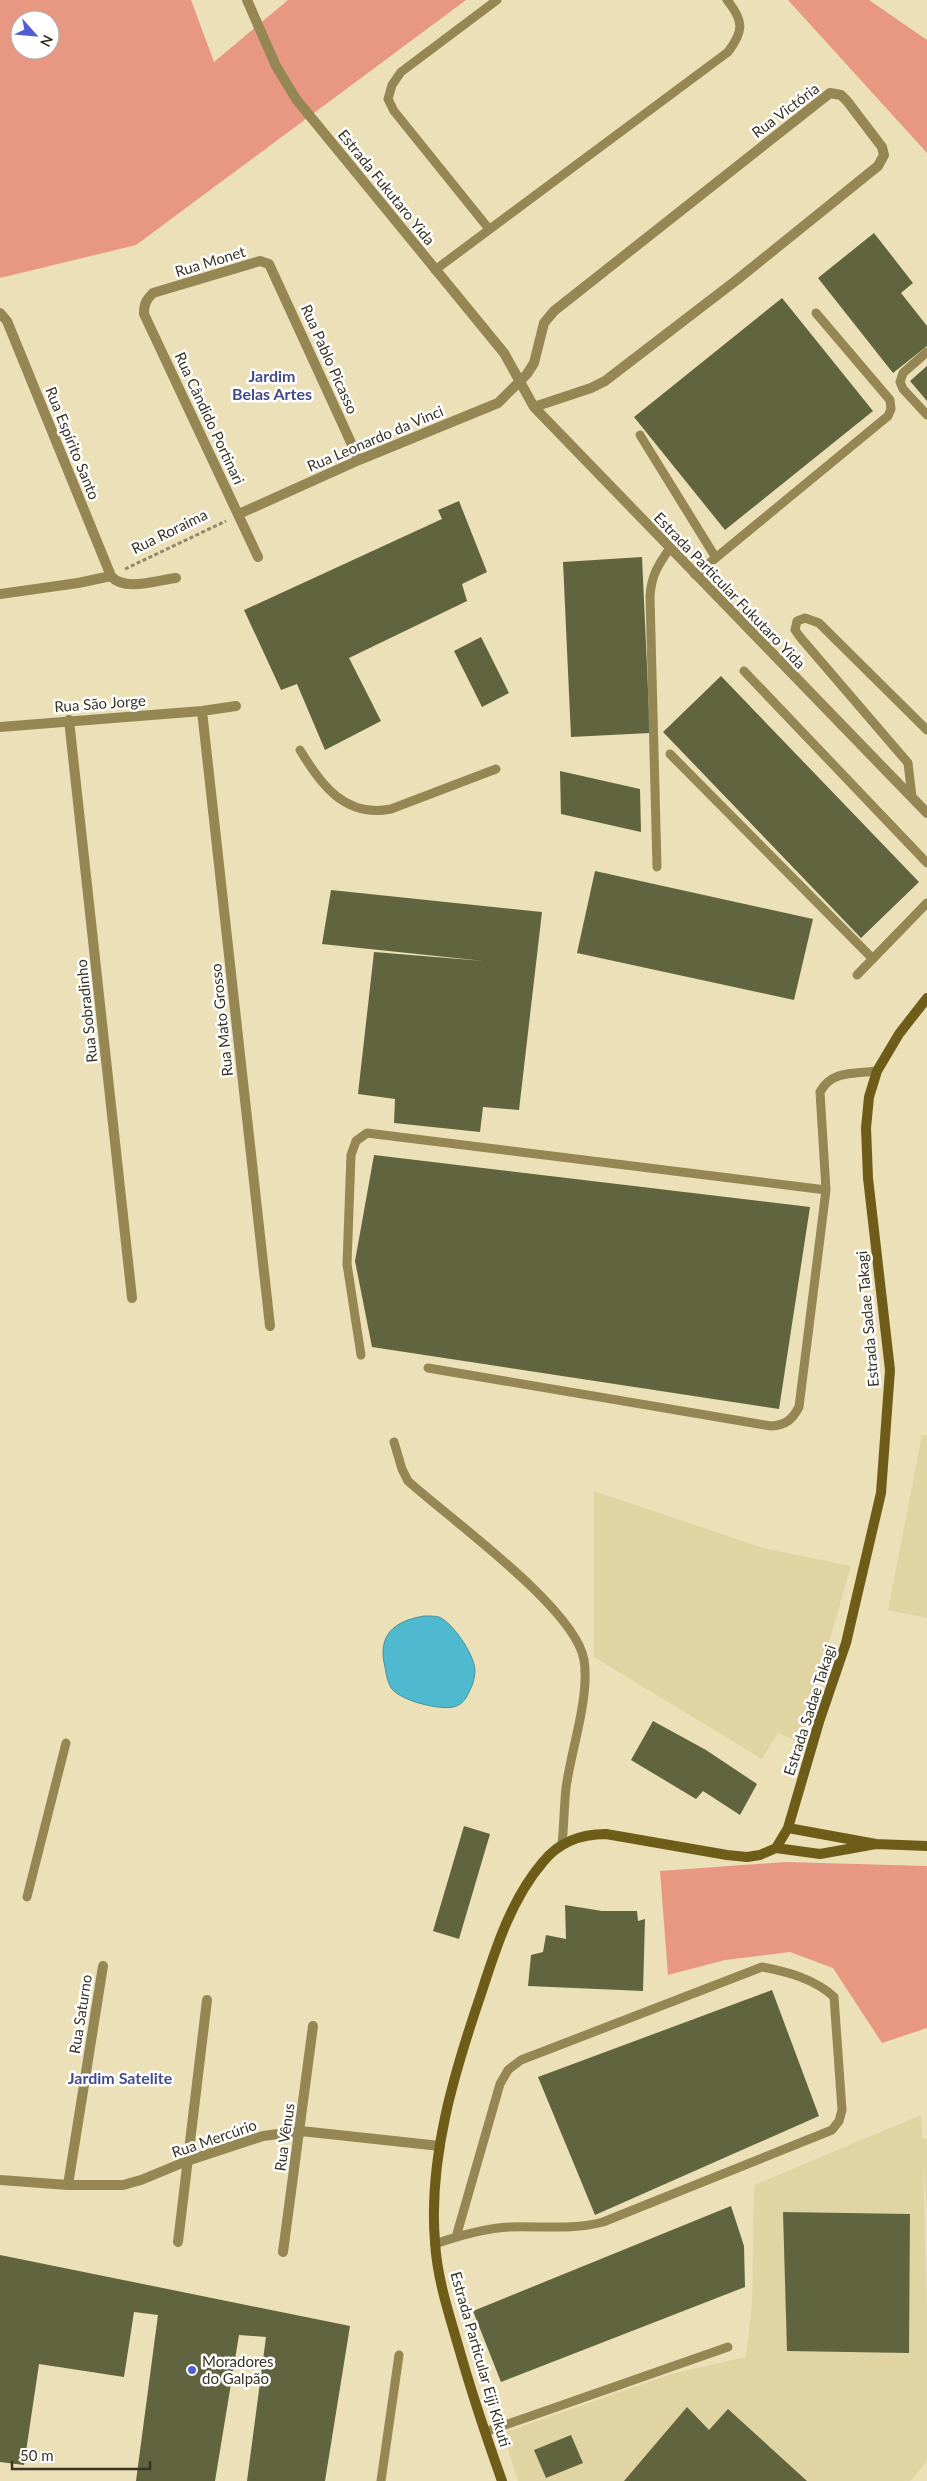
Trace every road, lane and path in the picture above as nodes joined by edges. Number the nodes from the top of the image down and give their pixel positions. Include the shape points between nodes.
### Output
1 (247, 0) edge
2 (497, 0) edge
3 (727, 0) edge
4 (489, 230) junction
5 (273, 270) joint
6 (435, 270) junction
7 (153, 294) joint
8 (816, 313) dead end
9 (3, 317) edge
10 (927, 352) edge
11 (518, 382) junction
12 (534, 407) junction
13 (927, 415) edge
14 (640, 435) dead end
15 (359, 460) junction
16 (239, 514) junction
17 (670, 548) junction
18 (258, 557) dead end
19 (716, 558) junction
20 (695, 575) junction
21 (111, 576) junction
22 (176, 578) dead end
23 (0, 594) edge
24 (744, 671) dead end
25 (236, 706) dead end
26 (202, 711) junction
27 (69, 720) junction
28 (0, 727) edge
29 (927, 730) edge
30 (300, 750) dead end
31 (670, 754) dead end
32 (496, 769) dead end
33 (912, 797) junction
34 (927, 813) edge
35 (927, 863) edge
36 (657, 867) dead end
37 (927, 903) edge
38 (872, 959) junction
39 (857, 975) dead end
40 (927, 998) edge
41 (877, 1071) junction
42 (826, 1190) junction
43 (132, 1298) dead end
44 (270, 1326) dead end
45 (361, 1355) dead end
46 (428, 1368) dead end
47 (394, 1442) dead end
48 (66, 1743) dead end
49 (788, 1828) junction
50 (562, 1844) junction
51 (876, 1844) junction
52 (927, 1846) edge
53 (776, 1848) junction
54 (27, 1896) dead end
55 (103, 1966) dead end
56 (207, 2000) dead end
57 (313, 2026) dead end
58 (300, 2131) junction
59 (440, 2146) junction
60 (187, 2161) junction
61 (0, 2180) edge
62 (68, 2186) junction
63 (456, 2237) junction
64 (178, 2242) dead end
65 (435, 2244) junction
66 (283, 2252) dead end
67 (728, 2347) dead end
68 (399, 2355) dead end
69 (485, 2432) junction
70 (381, 2481) edge
71 (502, 2481) edge

1 - 6 street, Estrada Fukutaro Yida via 296,99
2 - 4 lane via 401,72 388,99 394,111
3 - 4 lane via 737,12 741,25 737,40 728,52
4 - 6 lane
5 - 7 street, Rua Monet via 260,261
5 - 15 street, Rua Pablo Picasso
6 - 11 street, Estrada Fukutaro Yida via 504,353
7 - 16 street, Rua Cândido Portinari via 144,306 144,314
8 - 19 lane via 890,400 891,409 888,416
9 - 21 street, Rua Espírito Santo
10 - 13 lane via 903,373 900,382
11 - 12 street, Estrada Particular Fukutaro Yida
11 - 12 street, Rua Victória via 534,363 544,323 554,311 830,93 841,95 847,101 882,147 884,155 878,166 605,381
11 - 15 street, Rua Leonardo da Vinci via 498,403
12 - 17 street, Estrada Particular Fukutaro Yida
14 - 19 lane
15 - 16 street, Rua Leonardo da Vinci
16 - 18 street, Rua Cândido Portinari
16 - 21 path, Rua Roraima
17 - 20 street, Estrada Particular Fukutaro Yida
17 - 36 lane via 651,580 650,597
19 - 20 lane
20 - 33 street, Estrada Particular Fukutaro Yida
21 - 22 street via 124,584
21 - 23 street
24 - 35 lane
25 - 26 street, Rua São Jorge
26 - 27 street, Rua São Jorge
26 - 44 street, Rua Mato Grosso
27 - 28 street, Rua São Jorge
27 - 43 street, Rua Sobradinho
29 - 33 lane via 819,623 805,618 797,621 795,630 800,637 908,762
30 - 32 lane via 317,778 334,794 361,810 374,812
31 - 38 lane
33 - 34 street, Estrada Particular Fukutaro Yida
37 - 38 lane
38 - 39 lane
40 - 41 street, Estrada Sadae Takagi via 899,1034
41 - 42 lane via 834,1076 825,1082 820,1092
41 - 49 street, Estrada Sadae Takagi via 869,1097 866,1128 868,1178 890,1370 881,1493 846,1642 818,1722
42 - 45 lane via 367,1133 356,1141 350,1154 348,1254
42 - 46 lane via 798,1407 793,1418 783,1425 771,1426
47 - 50 lane via 408,1481 540,1594 576,1639 584,1659 585,1683 566,1788
48 - 54 lane
49 - 51 street, Estrada Particular Eiji Kikuti
49 - 53 street, Estrada Sadae Takagi
50 - 53 street, Estrada Particular Eiji Kikuti via 587,1834 606,1834 727,1855 760,1855
50 - 59 street, Estrada Particular Eiji Kikuti via 543,1860 528,1881 495,1952 454,2084
51 - 52 street, Estrada Particular Eiji Kikuti
51 - 53 street, Estrada Particular Eiji Kikuti via 820,1854
55 - 62 street, Rua Saturno
56 - 60 street
57 - 58 street, Rua Vênus
58 - 59 street, Rua Mercúrio
58 - 60 street, Rua Mercúrio via 263,2136
58 - 66 street, Rua Vênus
59 - 65 street, Estrada Particular Eiji Kikuti via 433,2220
60 - 62 street, Rua Mercúrio via 122,2185
60 - 64 street
61 - 62 street, Rua Mercúrio
63 - 63 lane via 508,2227 596,2224 832,2130 842,2110 834,1997 824,1988 789,1972 762,1967 521,2060 508,2070 500,2084
63 - 65 lane
65 - 69 street, Estrada Particular Eiji Kikuti via 442,2293
67 - 69 lane
68 - 70 lane
69 - 71 street, Estrada Particular Eiji Kikuti

